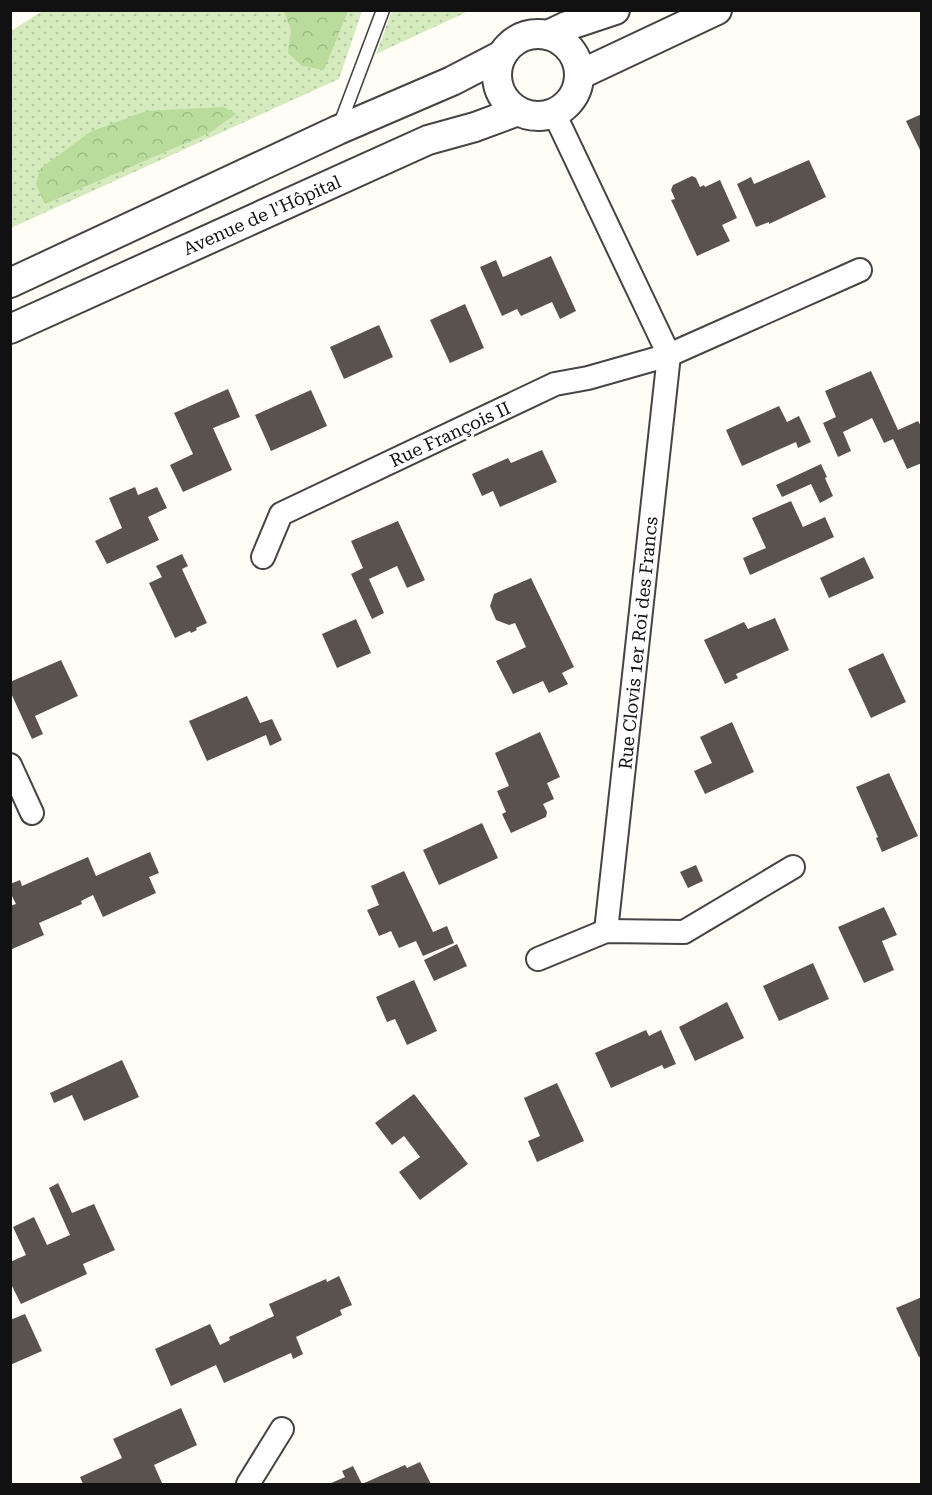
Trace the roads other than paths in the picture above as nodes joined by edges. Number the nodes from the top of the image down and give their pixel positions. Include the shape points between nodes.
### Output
1 (383, 10) edge
2 (615, 10) edge
3 (717, 10) edge
4 (548, 36) junction
5 (502, 55) junction
6 (579, 75) junction
7 (518, 111) junction
8 (554, 113) junction
9 (338, 130) junction
10 (860, 270) dead end
11 (10, 283) edge
12 (10, 329) edge
13 (669, 355) junction
14 (263, 557) dead end
15 (10, 765) edge
16 (32, 813) dead end
17 (793, 867) dead end
18 (606, 931) junction
19 (538, 959) dead end
20 (282, 1429) dead end
21 (248, 1485) edge

1 - 9 lane
2 - 4 street
3 - 6 street
4 - 5 street via 526,35 508,46
4 - 6 street via 570,50
5 - 7 street via 497,67 500,92
5 - 9 street
6 - 8 street via 572,98
7 - 8 street via 530,116
7 - 12 street, Avenue de l'Hôpital via 428,140
8 - 13 street
9 - 11 street
10 - 13 street, Rue François II
13 - 14 street, Rue François II via 555,384 281,514
13 - 18 street, Rue Clovis 1er Roi des Francs
15 - 16 street
17 - 18 street via 684,932
18 - 19 street
20 - 21 street

